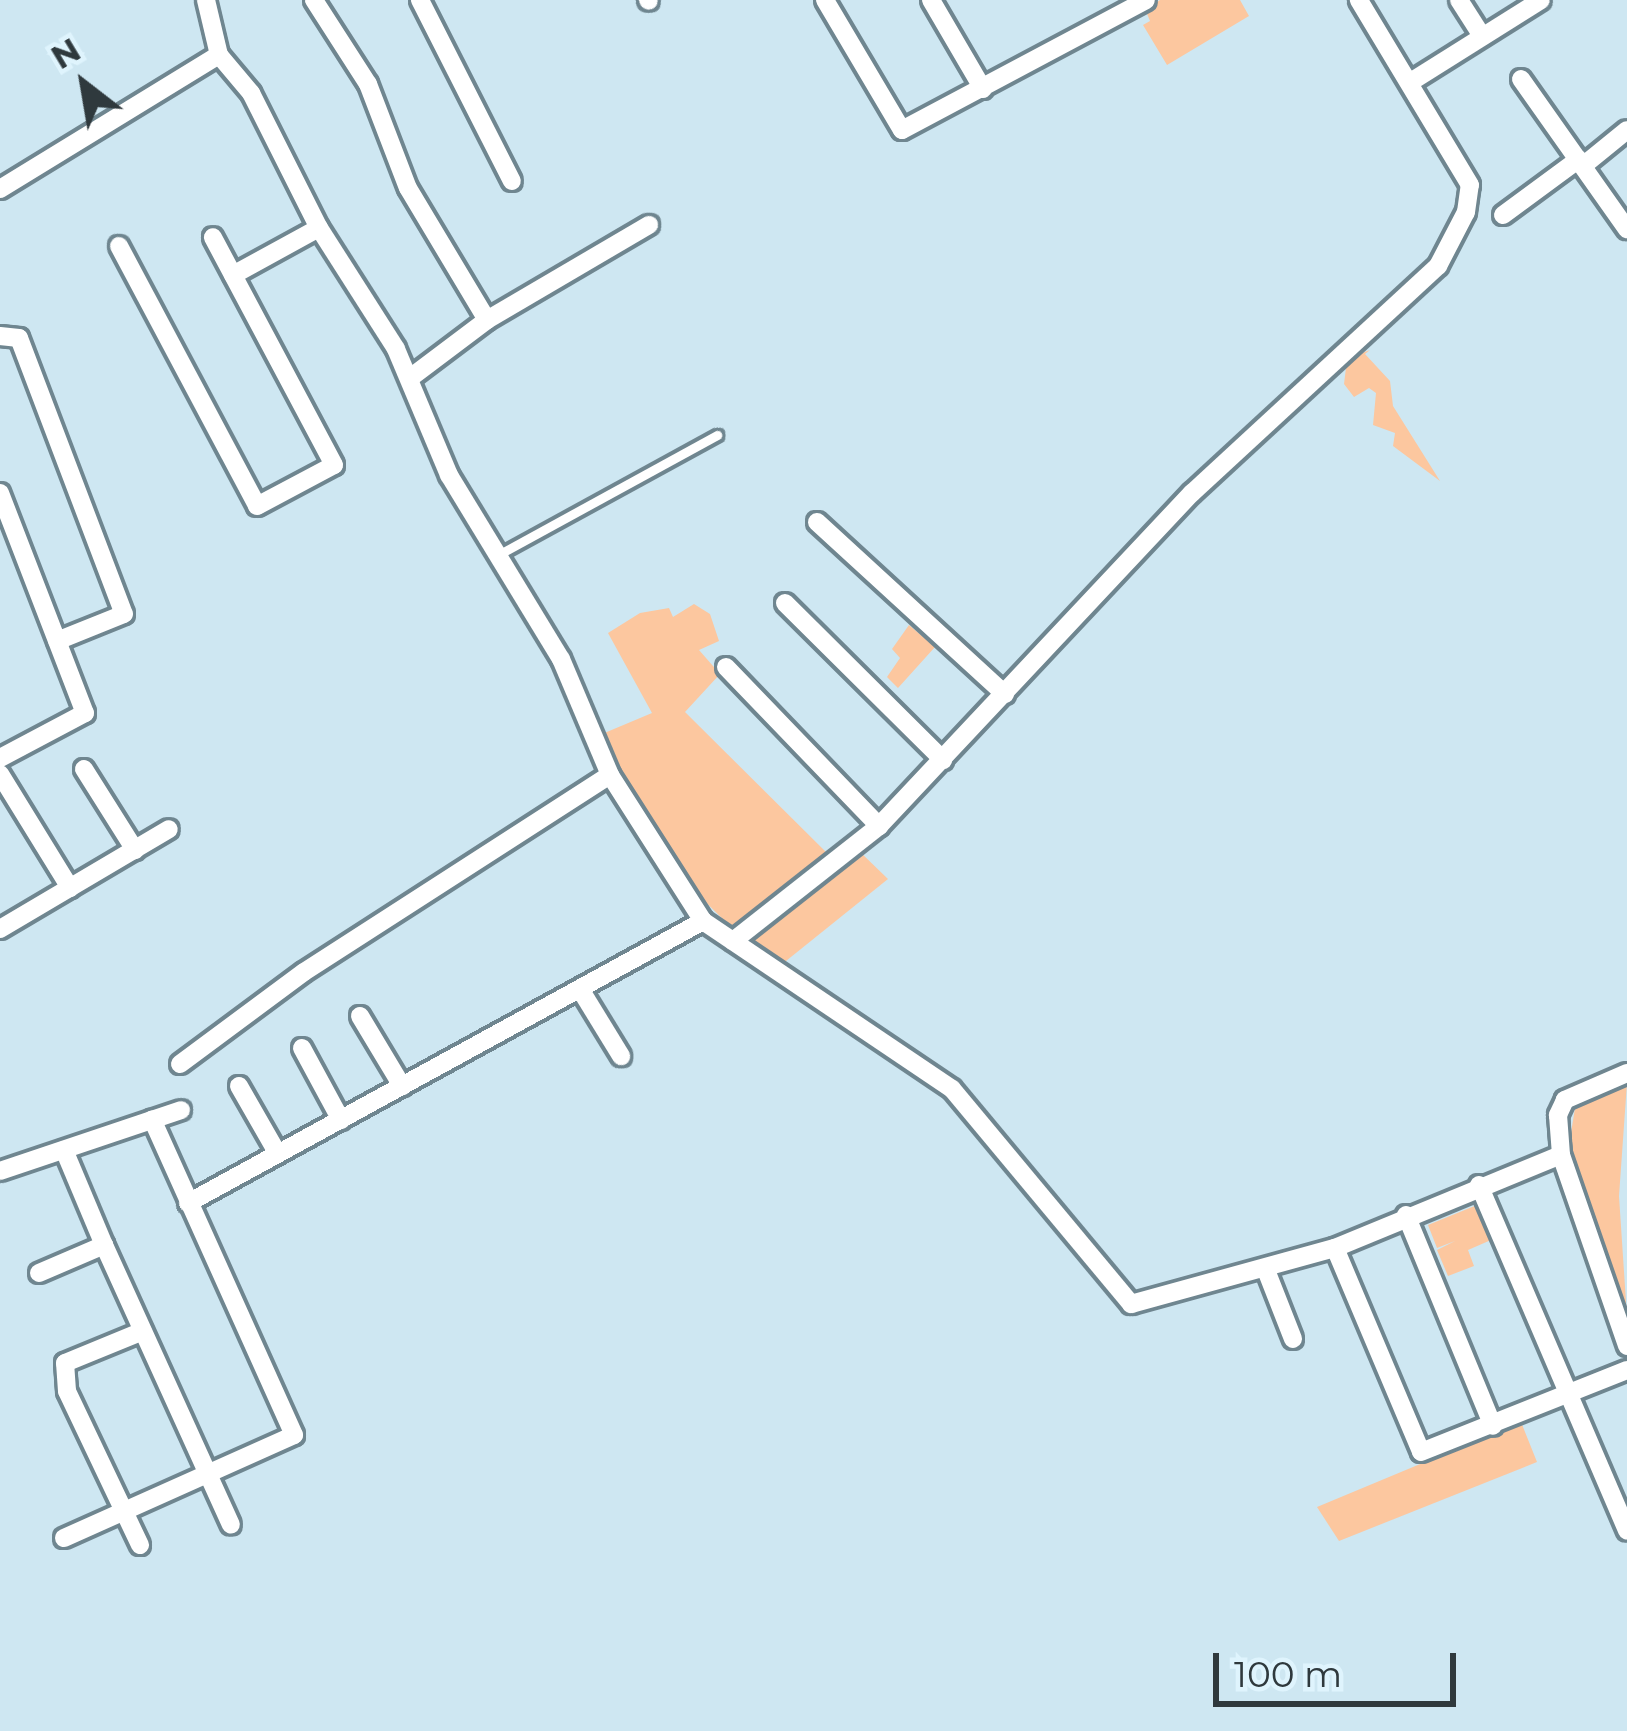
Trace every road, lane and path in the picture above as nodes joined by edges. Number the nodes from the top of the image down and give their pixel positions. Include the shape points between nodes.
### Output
1 (206, 0) edge
2 (314, 0) edge
3 (420, 0) edge
4 (825, 0) edge
5 (931, 0) edge
6 (1146, 0) edge
7 (1359, 0) edge
8 (1459, 0) edge
9 (1541, 0) edge
10 (1482, 37) junction
11 (218, 55) junction
12 (1521, 79) dead end
13 (1412, 81) junction
14 (983, 89) junction
15 (1627, 130) edge
16 (1582, 162) junction
17 (512, 181) dead end
18 (0, 189) edge
19 (1503, 215) dead end
20 (649, 225) dead end
21 (320, 228) junction
22 (1627, 229) edge
23 (213, 237) dead end
24 (119, 246) dead end
25 (233, 274) junction
26 (487, 320) junction
27 (0, 336) edge
28 (410, 378) junction
29 (717, 435) dead end
30 (0, 493) edge
31 (817, 522) dead end
32 (494, 557) junction
33 (785, 603) dead end
34 (57, 641) junction
35 (726, 667) dead end
36 (1005, 694) junction
37 (0, 758) edge
38 (943, 760) junction
39 (84, 769) dead end
40 (0, 775) edge
41 (610, 775) junction
42 (879, 826) junction
43 (170, 829) dead end
44 (135, 850) junction
45 (70, 888) junction
46 (704, 921) junction
47 (0, 928) edge
48 (733, 941) junction
49 (580, 989) junction
50 (361, 1016) dead end
51 (302, 1048) dead end
52 (621, 1056) dead end
53 (180, 1064) dead end
54 (1627, 1073) edge
55 (239, 1086) dead end
56 (402, 1086) junction
57 (181, 1109) dead end
58 (152, 1120) junction
59 (341, 1120) junction
60 (64, 1150) junction
61 (278, 1154) junction
62 (1561, 1155) junction
63 (0, 1171) edge
64 (1479, 1185) junction
65 (188, 1203) junction
66 (1406, 1215) junction
67 (104, 1245) junction
68 (1335, 1248) junction
69 (1266, 1270) junction
70 (39, 1274) dead end
71 (143, 1331) junction
72 (1293, 1339) dead end
73 (1627, 1346) edge
74 (1627, 1370) edge
75 (1567, 1397) junction
76 (1493, 1426) junction
77 (266, 1451) junction
78 (275, 1471) dead end
79 (208, 1476) junction
80 (124, 1512) junction
81 (231, 1525) dead end
82 (1627, 1531) edge
83 (64, 1538) dead end
84 (140, 1545) dead end

1 - 11 street
2 - 26 street via 368,84 408,188
3 - 17 street
4 - 14 street via 902,130
5 - 14 street
6 - 14 street
7 - 13 street
8 - 10 street
9 - 10 street
10 - 13 street
11 - 18 street
11 - 21 street via 251,93
12 - 16 street
13 - 36 street via 1471,192 1438,266 1192,493
15 - 16 street
16 - 19 street
16 - 22 street
20 - 26 street
21 - 25 street
21 - 28 street
23 - 25 street
24 - 25 street via 257,506 334,465
26 - 28 street
27 - 34 street via 19,338 124,614
28 - 32 street
29 - 32 lane
30 - 34 street
31 - 36 street
32 - 41 street via 561,659
33 - 38 street
34 - 37 street via 82,720
35 - 42 street
36 - 38 street
38 - 42 street
39 - 44 street
40 - 45 street
41 - 46 street via 653,853
41 - 53 street via 304,972
42 - 48 street
43 - 44 street
44 - 45 street
45 - 47 street
46 - 48 street
46 - 49 street
48 - 69 street via 952,1089 1131,1304
49 - 52 street
49 - 56 street
50 - 56 street
51 - 59 street
54 - 62 street via 1560,1107
55 - 61 street
56 - 59 street
57 - 58 street
58 - 60 street
58 - 65 street
59 - 61 street
60 - 63 street
60 - 67 street
61 - 65 street
62 - 64 street
62 - 73 street
64 - 66 street
64 - 75 street
65 - 77 street via 294,1435
66 - 68 street
66 - 76 street
67 - 70 street
67 - 71 street
68 - 69 street
68 - 76 street via 1418,1450
69 - 72 street
71 - 79 street
71 - 80 street via 65,1363 67,1391
74 - 75 street
75 - 76 street
75 - 82 street
77 - 78 street
77 - 79 street
79 - 80 street
79 - 81 street
80 - 83 street
80 - 84 street

